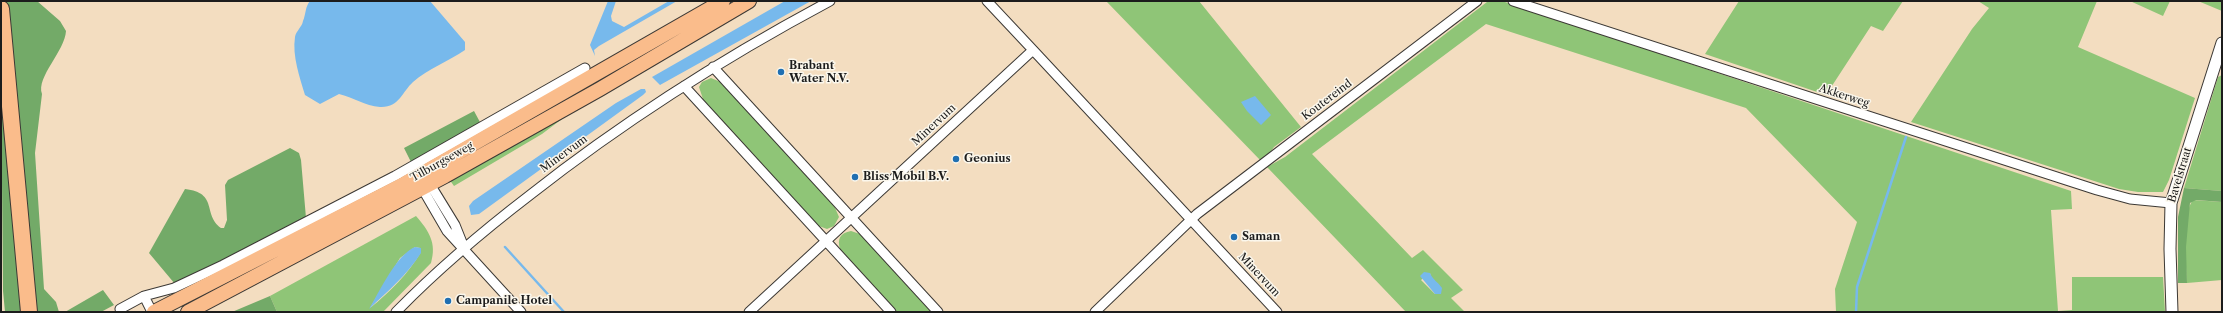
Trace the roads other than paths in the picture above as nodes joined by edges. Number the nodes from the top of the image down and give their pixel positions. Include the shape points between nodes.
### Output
1 (723, 1) edge
2 (749, 1) edge
3 (830, 1) edge
4 (987, 1) edge
5 (1477, 1) edge
6 (1513, 1) edge
7 (1, 9) edge
8 (2222, 43) edge
9 (1033, 50) junction
10 (713, 67) junction
11 (585, 68) dead end
12 (684, 86) junction
13 (425, 182) junction
14 (2171, 203) junction
15 (852, 218) junction
16 (1190, 219) junction
17 (826, 241) junction
18 (464, 248) junction
19 (144, 296) junction
20 (120, 309) dead end
21 (29, 312) edge
22 (153, 312) edge
23 (188, 312) edge
24 (396, 312) edge
25 (521, 312) edge
26 (749, 312) edge
27 (890, 312) edge
28 (938, 312) edge
29 (1095, 312) edge
30 (1277, 312) edge
31 (2172, 312) edge

1 - 13 main road, Tilburgseweg
2 - 13 main road, Tilburgseweg via 600,89
3 - 10 street, Minervum
4 - 9 street, Minervum
5 - 16 street, Koutereind
6 - 14 street, Akkerweg via 2097,190 2130,199
7 - 21 highway
8 - 14 street, Bavelstraat
9 - 15 street, Minervum
9 - 16 street, Minervum
10 - 12 street, Minervum
10 - 15 street
11 - 19 street, Tilburgseweg via 388,180 174,288
12 - 17 street
12 - 18 street, Minervum via 566,167
13 - 18 street via 447,231
13 - 22 main road, Tilburgseweg
13 - 23 main road, Tilburgseweg
14 - 31 street, Bavelstraat
15 - 17 street, Minervum
15 - 28 street
16 - 29 street
16 - 30 street, Minervum
17 - 26 street, Minervum
17 - 27 street
18 - 24 street, Minervum
18 - 25 street
19 - 20 street, Tilburgseweg
19 - 22 street

